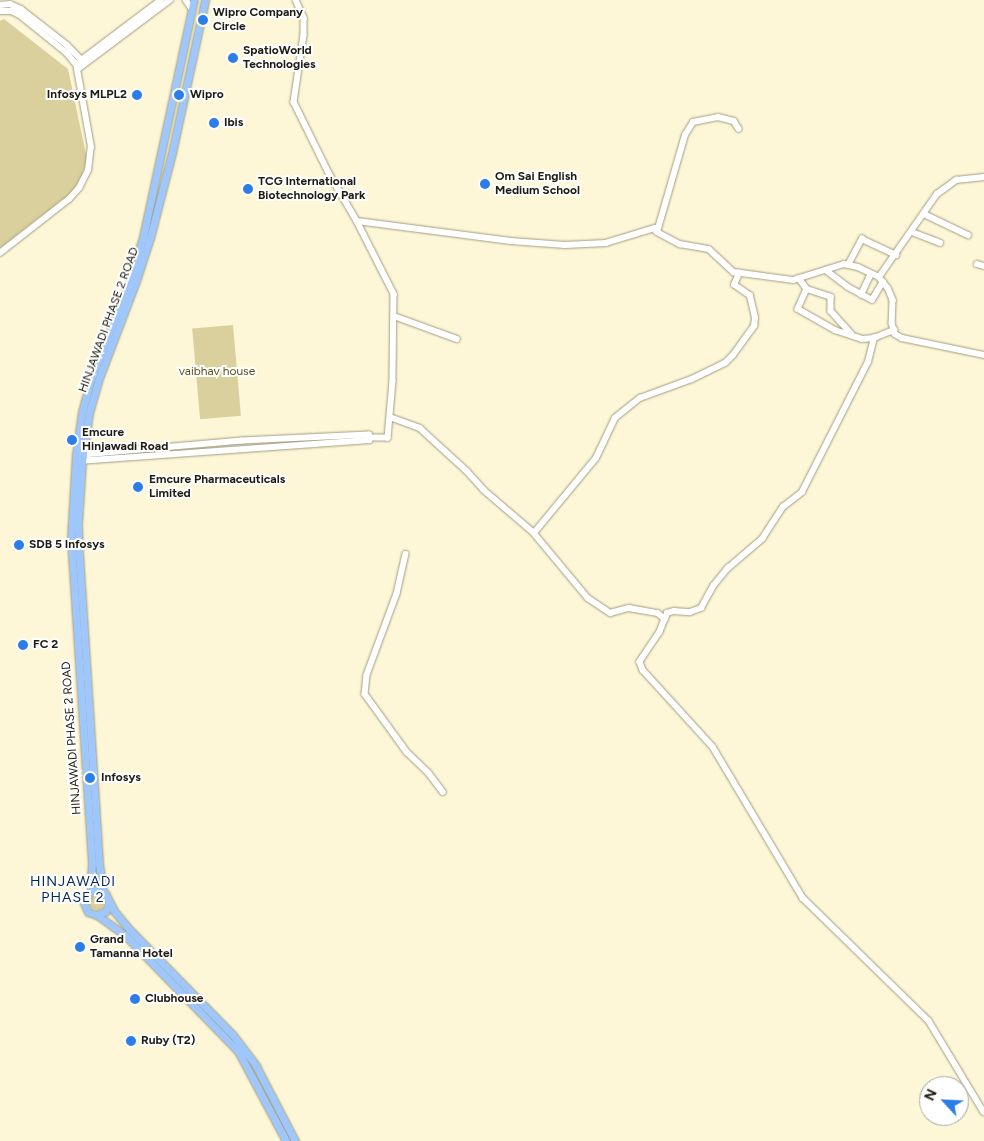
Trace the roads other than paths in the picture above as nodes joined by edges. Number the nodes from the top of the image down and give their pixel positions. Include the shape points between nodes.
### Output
1 (161, 0) edge
2 (170, 0) edge
3 (186, 0) edge
4 (194, 0) edge
5 (205, 0) edge
6 (296, 0) edge
7 (0, 6) edge
8 (192, 9) junction
9 (0, 11) edge
10 (84, 62) junction
11 (77, 67) junction
12 (739, 129) dead end
13 (984, 177) edge
14 (924, 214) junction
15 (357, 220) junction
16 (657, 232) junction
17 (912, 232) junction
18 (968, 234) dead end
19 (940, 243) dead end
20 (0, 253) edge
21 (896, 255) junction
22 (977, 264) dead end
23 (848, 265) junction
24 (984, 266) edge
25 (827, 271) junction
26 (739, 273) junction
27 (871, 274) junction
28 (799, 278) junction
29 (881, 280) junction
30 (807, 289) junction
31 (861, 295) junction
32 (394, 316) junction
33 (894, 330) junction
34 (852, 334) junction
35 (874, 338) junction
36 (457, 339) dead end
37 (984, 355) edge
38 (390, 417) junction
39 (369, 438) junction
40 (273, 440) junction
41 (274, 448) junction
42 (79, 458) junction
43 (534, 534) junction
44 (406, 554) dead end
45 (665, 619) junction
46 (88, 749) junction
47 (443, 792) dead end
48 (90, 892) junction
49 (103, 892) junction
50 (109, 902) junction
51 (97, 915) junction
52 (249, 1062) junction
53 (984, 1112) edge
54 (286, 1141) edge
55 (294, 1141) edge

1 - 10 street
2 - 10 street
3 - 8 street
4 - 8 main road, HINJAWADI PHASE 2 ROAD
5 - 42 main road, HINJAWADI PHASE 2 ROAD via 150,238 98,381
6 - 15 street via 304,18 304,35 294,102 329,173
7 - 10 street via 10,4 21,9
8 - 42 main road, HINJAWADI PHASE 2 ROAD via 143,236 82,412
9 - 11 street via 20,14 67,53
10 - 11 street
11 - 20 street via 91,147 88,170 69,200
12 - 16 street via 734,121 718,118 693,122 685,135
13 - 14 street via 956,180 937,194
14 - 17 street
14 - 18 street
15 - 16 street via 565,245 606,243 654,228
15 - 32 street via 394,294
16 - 26 street via 680,244 709,249
17 - 19 street
17 - 21 street
21 - 23 street via 862,239
21 - 29 street
22 - 24 street
23 - 25 street
23 - 27 street
25 - 28 street
25 - 31 street
26 - 28 street
26 - 43 street via 734,286 750,296 756,318 754,326 733,355 725,363 692,379 640,398 615,418 596,458
27 - 29 street
27 - 31 street
28 - 30 street
29 - 31 street via 872,300
29 - 33 street via 893,300
30 - 34 street via 831,297 831,311
30 - 34 street via 798,309 830,328
32 - 36 street
32 - 38 street
33 - 35 street
33 - 37 street via 894,334 902,338
34 - 35 street via 862,339
35 - 45 street via 868,362 802,492 783,507 762,539 728,568 701,608 690,612 674,611
38 - 39 street via 388,438
38 - 43 street via 420,428
39 - 40 street via 369,435
39 - 41 street via 356,442
40 - 41 street
40 - 42 street
41 - 42 street
42 - 46 main road, HINJAWADI PHASE 2 ROAD via 78,538
43 - 45 street via 588,598 610,613 629,608 658,613
44 - 47 street via 397,594 370,665 365,694 407,752
45 - 53 street via 640,662 644,670 713,747 803,898 929,1021
46 - 48 main road, HINJAWADI PHASE 2 ROAD
46 - 49 main road, HINJAWADI PHASE 2 ROAD
48 - 49 main road
48 - 51 main road via 85,906 88,912
49 - 50 main road
50 - 51 main road via 106,911
50 - 52 main road via 126,926 233,1035
51 - 52 main road via 125,935
52 - 54 main road
52 - 55 main road

